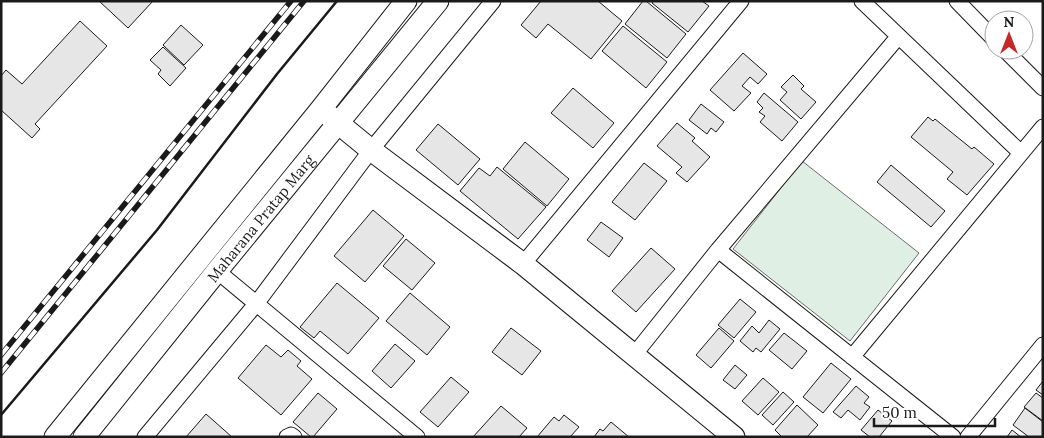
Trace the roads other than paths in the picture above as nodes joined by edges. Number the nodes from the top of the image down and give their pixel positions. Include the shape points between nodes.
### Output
1 (406, 1) edge
2 (438, 1) edge
3 (493, 1) edge
4 (741, 1) edge
5 (862, 1) edge
6 (957, 1) edge
7 (984, 28) edge
8 (898, 37) junction
9 (1015, 60) edge
10 (1043, 88) edge
11 (321, 110) junction
12 (338, 123) junction
13 (1043, 128) edge
14 (371, 150) junction
15 (1021, 153) junction
16 (718, 250) junction
17 (523, 264) junction
18 (217, 271) junction
19 (256, 304) junction
20 (1043, 345) edge
21 (634, 355) junction
22 (852, 357) junction
23 (721, 433) edge
24 (55, 437) edge
25 (84, 437) edge
26 (145, 437) edge
27 (287, 437) edge
28 (294, 437) edge
29 (417, 437) edge
30 (953, 437) edge
31 (968, 437) edge

1 - 11 main road, Maharana Pratap Marg
2 - 12 main road, Maharana Pratap Marg
3 - 14 street
4 - 17 street
5 - 8 street
6 - 7 street
8 - 15 street
8 - 16 street
9 - 10 street
11 - 12 main road
11 - 24 main road, Maharana Pratap Marg
12 - 14 main road
12 - 18 main road, Maharana Pratap Marg
13 - 15 street
14 - 17 main road
14 - 19 street
15 - 22 street
16 - 21 street
16 - 22 street
17 - 21 main road
18 - 19 street
18 - 25 main road, Maharana Pratap Marg
19 - 26 street
19 - 29 street
20 - 31 street
21 - 23 main road
22 - 30 street
27 - 28 street

